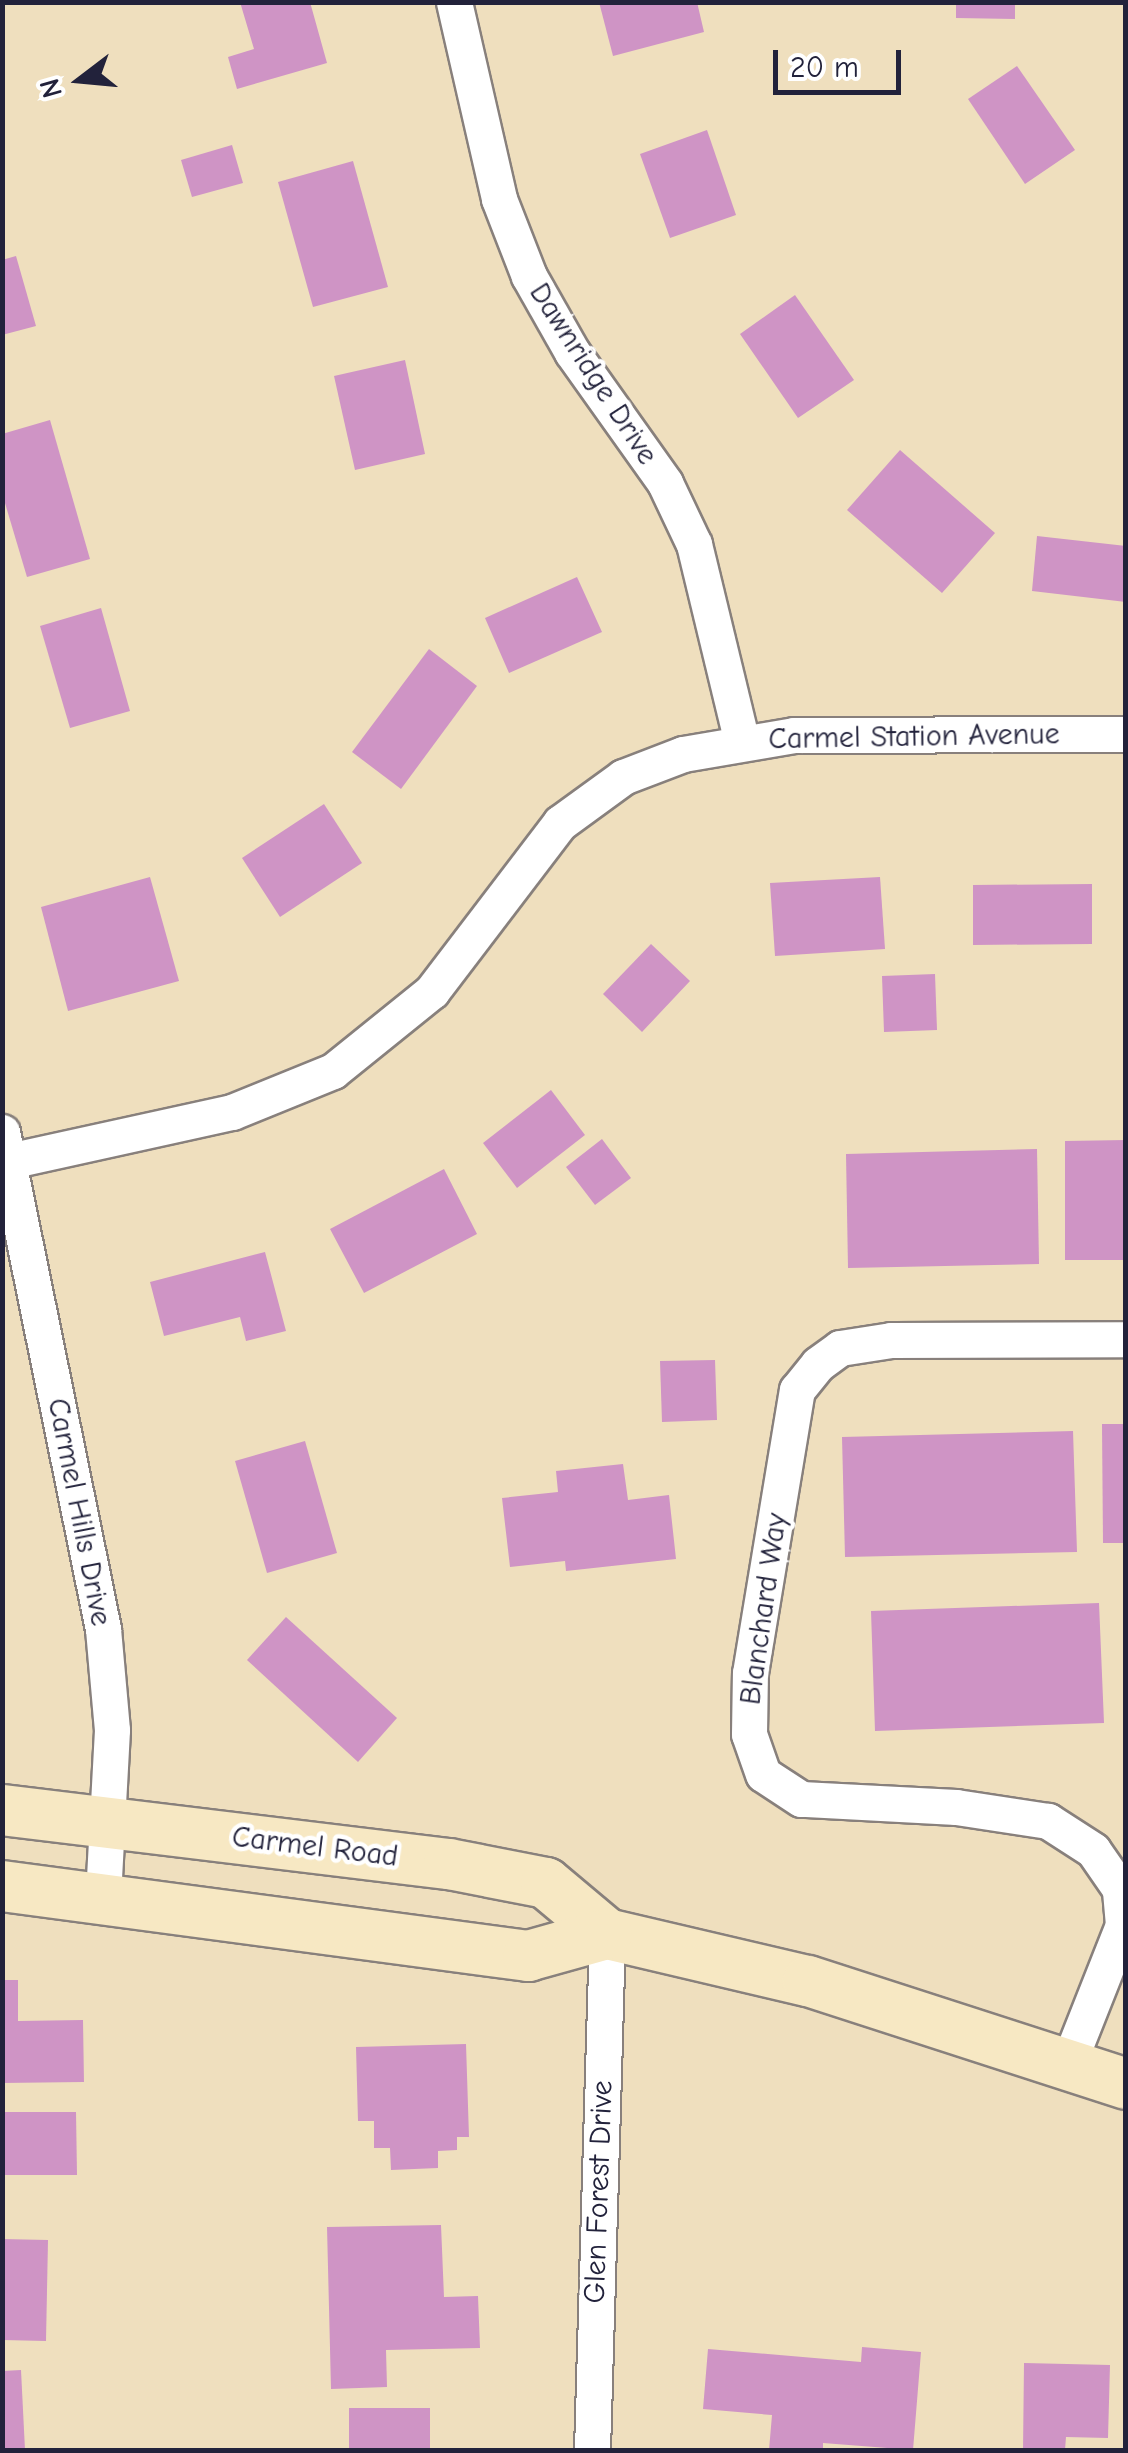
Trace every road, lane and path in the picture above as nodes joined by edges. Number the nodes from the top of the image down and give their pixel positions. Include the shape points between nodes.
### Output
1 (454, 2) edge
2 (1126, 734) edge
3 (742, 742) junction
4 (6, 1146) edge
5 (1126, 1339) edge
6 (2, 1810) edge
7 (108, 1821) junction
8 (2, 1886) edge
9 (103, 1897) junction
10 (607, 1934) junction
11 (1068, 2064) junction
12 (1126, 2084) edge
13 (592, 2450) edge

1 - 3 street, Dawnridge Drive via 499,200 529,276 572,352 665,483 694,544
2 - 3 street, Carmel Station Avenue via 794,735
3 - 4 street, Carmel Station Avenue via 623,777 560,823 432,991 333,1071 232,1112
4 - 7 street, Carmel Hills Drive via 104,1629 112,1730
5 - 11 street, Blanchard Way via 891,1340 840,1348 818,1364 797,1390 750,1673 750,1734 763,1774 802,1799 956,1807 1048,1821 1094,1850 1120,1890 1123,1925
6 - 7 main road, Carmel Road
7 - 9 street, Carmel Hills Drive
7 - 10 main road, Carmel Road via 449,1864 546,1883
8 - 9 main road, Carmel Road
9 - 10 main road, Carmel Road via 528,1956
10 - 11 main road, Carmel Road via 808,1982
10 - 13 street, Glen Forest Drive
11 - 12 main road, Carmel Road

